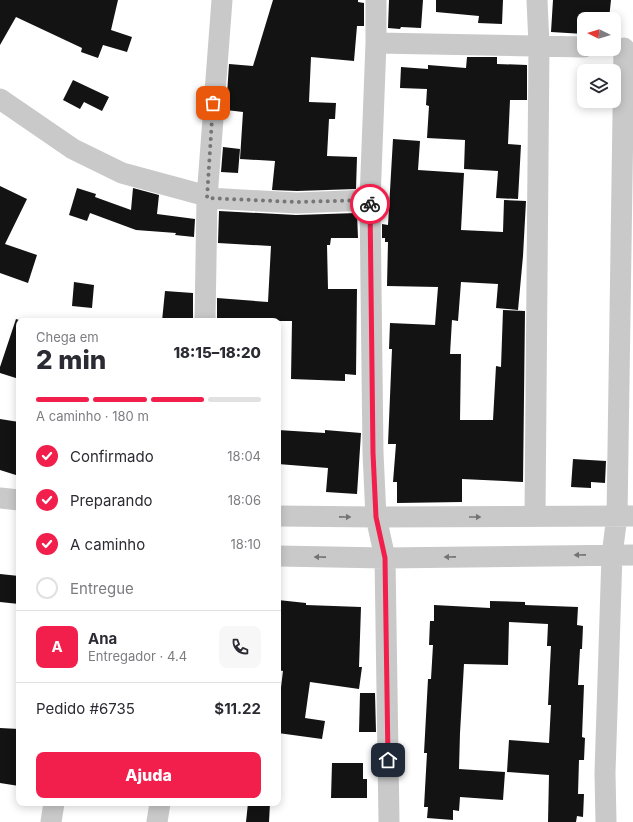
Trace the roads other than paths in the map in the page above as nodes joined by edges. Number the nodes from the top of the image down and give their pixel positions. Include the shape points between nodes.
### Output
1 (222, 0) edge
2 (376, 0) edge
3 (537, 0) edge
4 (376, 43) junction
5 (539, 45) junction
6 (577, 47) edge
7 (624, 48) edge
8 (0, 99) edge
9 (207, 197) junction
10 (370, 200) junction
11 (205, 318) edge
12 (0, 498) edge
13 (16, 500) edge
14 (281, 516) edge
15 (535, 516) junction
16 (625, 516) edge
17 (376, 517) junction
18 (612, 555) junction
19 (633, 555) edge
20 (281, 556) edge
21 (385, 558) junction
22 (53, 806) edge
23 (160, 806) edge
24 (50, 822) edge
25 (157, 822) edge
26 (389, 822) edge
27 (606, 822) edge

1 - 9 street
2 - 4 street
3 - 5 street
4 - 5 street
4 - 10 street
5 - 6 street
5 - 15 street
7 - 16 street
8 - 9 street via 73,149 122,173
9 - 10 street via 297,202
9 - 11 street
10 - 17 street
12 - 13 street
14 -> 17 street
15 - 16 street
17 -> 15 street
16 - 18 street
17 - 21 street
18 - 19 street
18 -> 21 street
18 - 27 street via 605,773
21 -> 20 street
21 - 26 street
22 - 24 street
23 - 25 street

